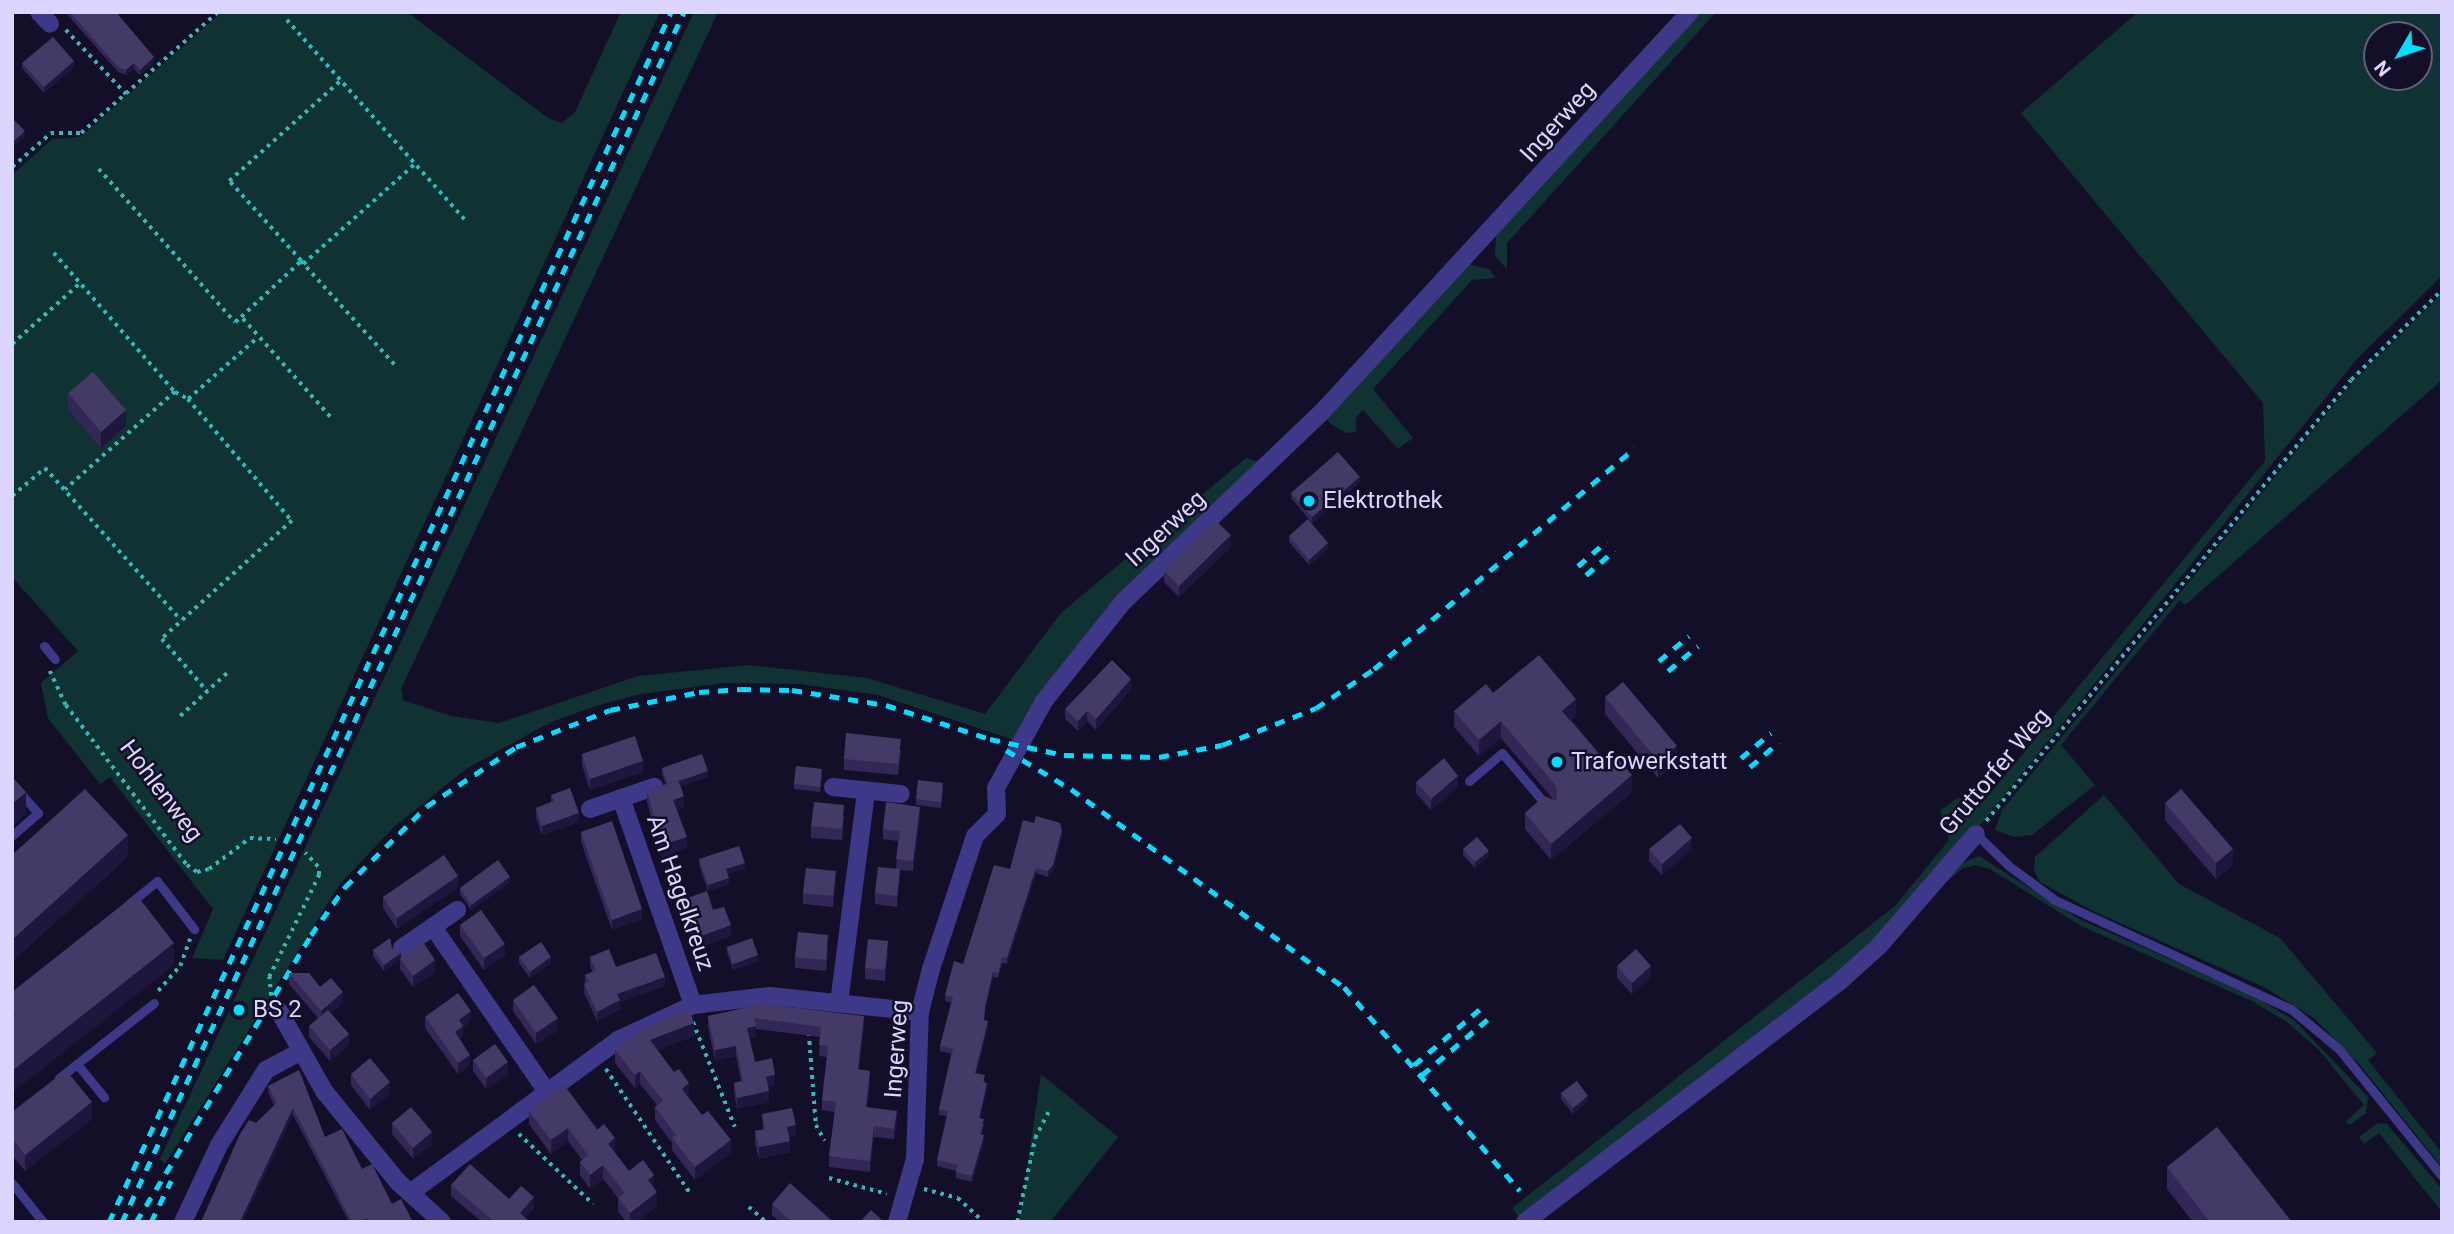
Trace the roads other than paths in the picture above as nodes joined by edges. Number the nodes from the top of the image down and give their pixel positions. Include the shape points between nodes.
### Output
1 (1690, 12) edge
2 (44, 646) dead end
3 (55, 659) road end
4 (1469, 780) dead end
5 (12, 784) edge
6 (654, 787) edge
7 (833, 787) dead end
8 (866, 791) junction
9 (901, 794) dead end
10 (621, 798) junction
11 (590, 809) dead end
12 (1552, 812) edge
13 (1976, 834) joint
14 (12, 836) edge
15 (457, 910) dead end
16 (116, 915) edge
17 (433, 927) junction
18 (194, 929) road end
19 (402, 948) dead end
20 (154, 1003) road end
21 (839, 1003) junction
22 (275, 1004) road end
23 (690, 1006) junction
24 (920, 1012) junction
25 (300, 1052) junction
26 (78, 1064) junction
27 (45, 1090) edge
28 (546, 1090) junction
29 (104, 1097) dead end
30 (2442, 1176) edge
31 (12, 1183) edge
32 (410, 1192) junction
33 (43, 1222) edge
34 (183, 1222) edge
35 (442, 1222) edge
36 (897, 1222) edge
37 (1525, 1222) edge

1 - 24 street, Ingerweg via 1396,335 1301,433 1123,602 1074,657 1016,746 996,788 997,814 975,836 949,905
2 - 3 lane
4 - 12 lane via 1502,753
5 - 14 lane via 38,813
6 - 10 street, Am Hagelkreuz
7 - 8 street
8 - 9 street
8 - 21 street
10 - 11 street, Am Hagelkreuz
10 - 23 street, Am Hagelkreuz
13 - 30 lane via 2054,900 2291,1009 2339,1049
13 - 37 street, Gruttorfer Weg via 1879,946 1839,982
15 - 17 street
16 - 18 lane via 157,881
17 - 19 street
17 - 28 street
20 - 26 lane
21 - 23 street, Am Hagelkreuz via 734,998
21 - 24 street, Am Hagelkreuz
22 - 25 street
23 - 28 street, Am Hagelkreuz via 648,1023
24 - 36 street, Ingerweg via 915,1159
25 - 32 street via 324,1091
25 - 34 street via 266,1070 219,1145
26 - 27 lane
26 - 29 lane
28 - 32 street, Am Hagelkreuz
31 - 33 lane
32 - 35 street

